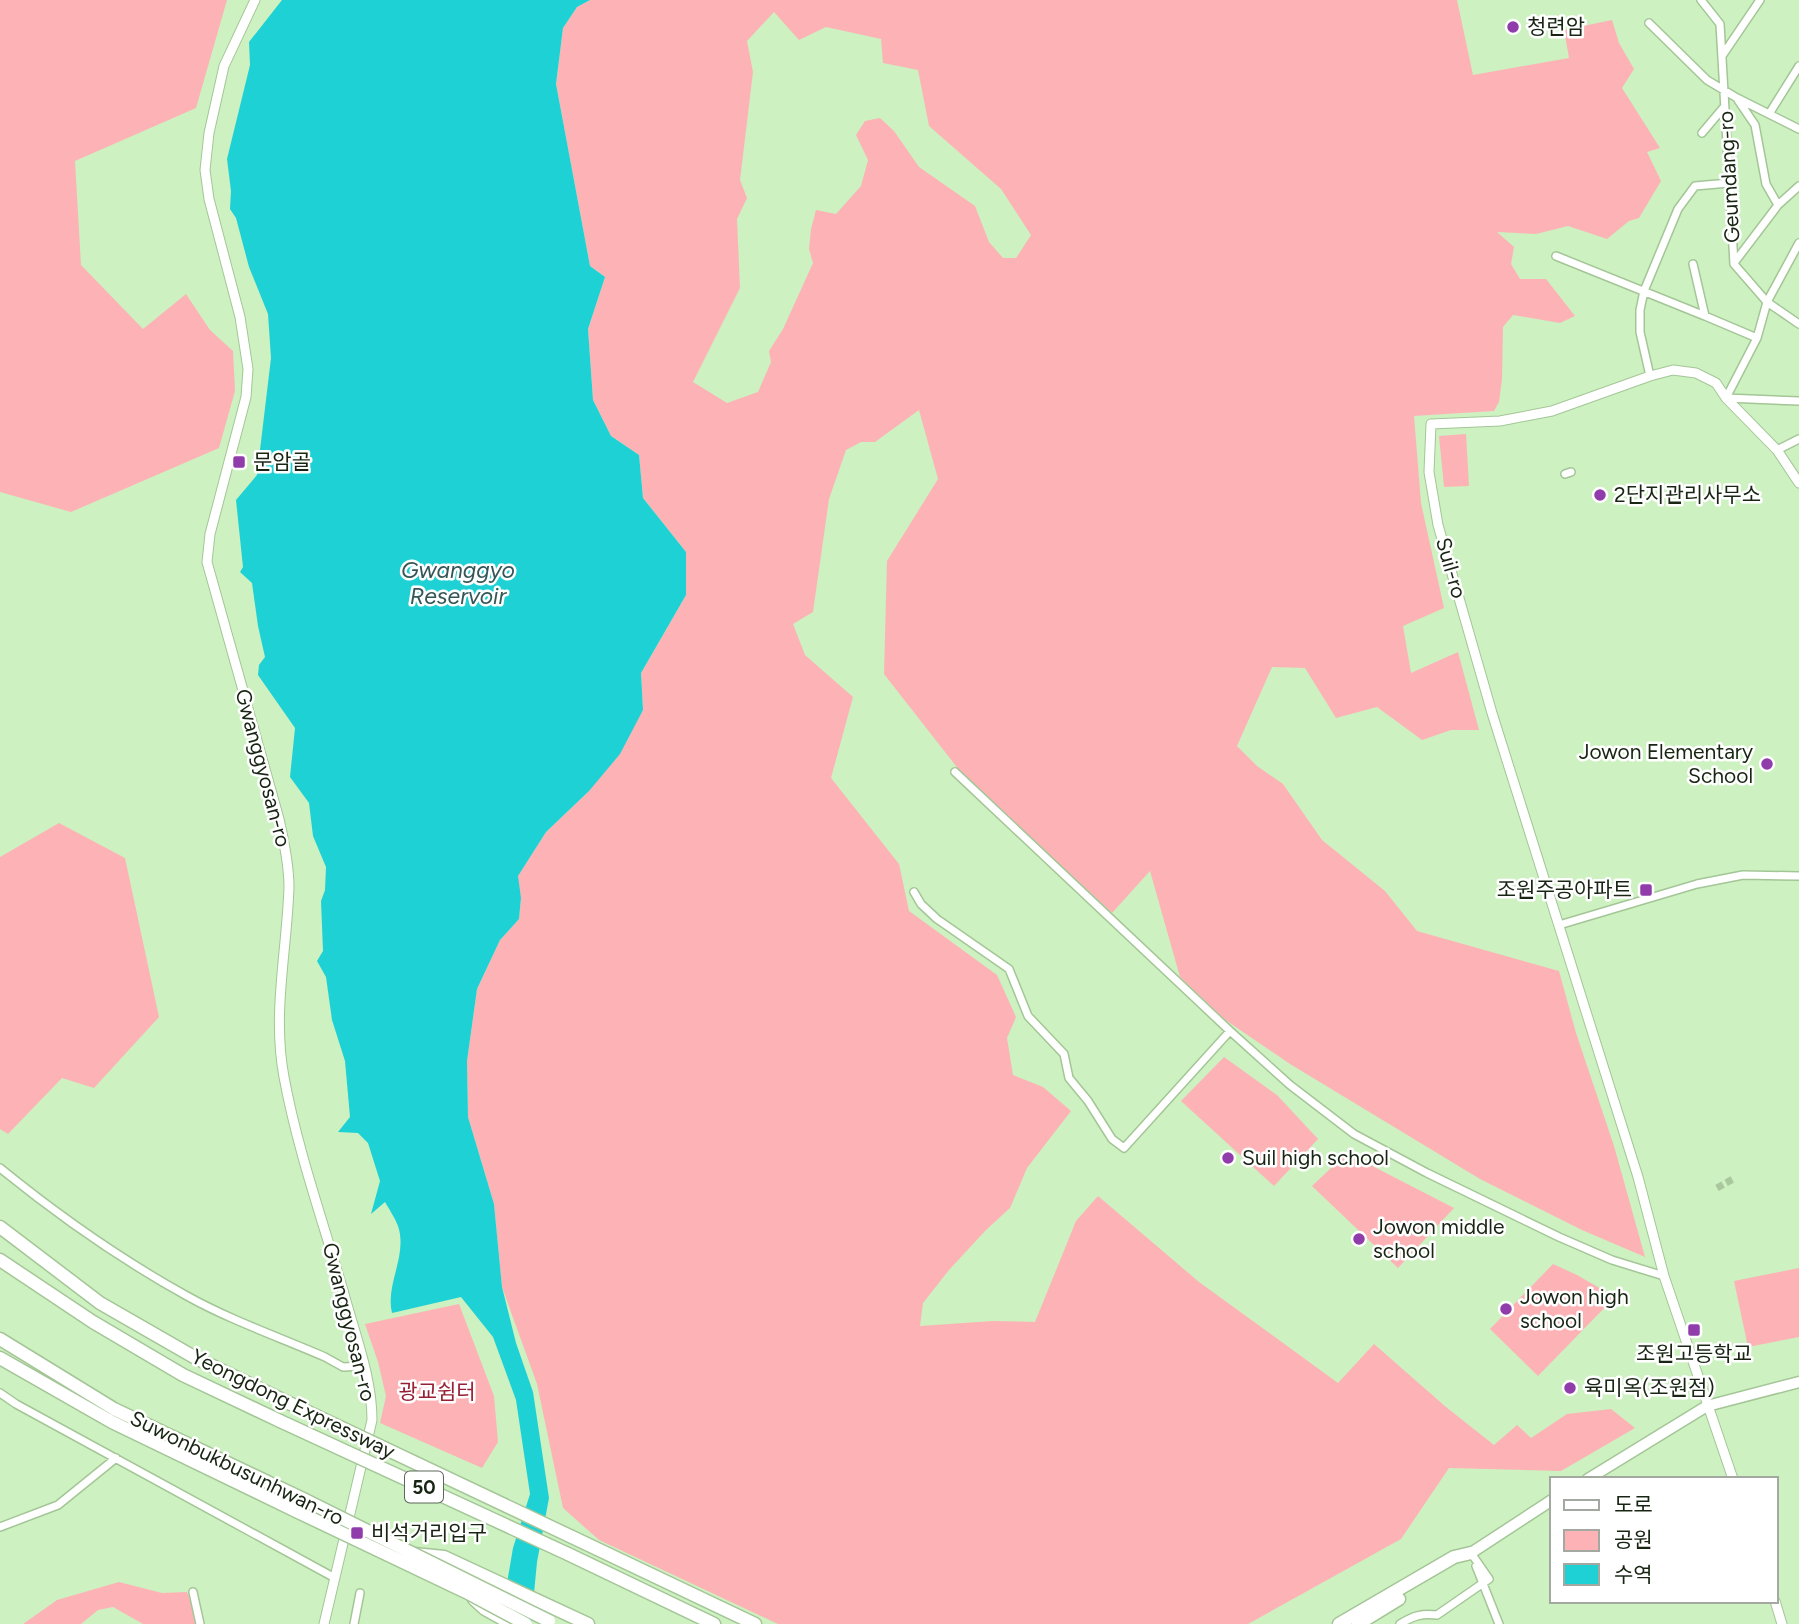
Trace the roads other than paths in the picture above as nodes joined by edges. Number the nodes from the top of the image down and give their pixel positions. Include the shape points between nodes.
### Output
1 (255, 0) edge
2 (1701, 0) edge
3 (1760, 0) edge
4 (1649, 23) dead end
5 (1722, 56) junction
6 (1799, 66) edge
7 (1724, 90) junction
8 (1737, 98) junction
9 (1725, 107) junction
10 (1769, 114) junction
11 (1799, 129) edge
12 (1702, 133) dead end
13 (1729, 183) junction
14 (1799, 186) edge
15 (1778, 205) junction
16 (1799, 243) edge
17 (1556, 256) dead end
18 (1693, 264) dead end
19 (1734, 264) junction
20 (1644, 291) junction
21 (1768, 302) junction
22 (1705, 316) junction
23 (1799, 324) edge
24 (1757, 338) junction
25 (1650, 376) junction
26 (1726, 398) junction
27 (1799, 401) edge
28 (1799, 439) edge
29 (1777, 450) junction
30 (1799, 483) edge
31 (955, 772) dead end
32 (1799, 876) edge
33 (914, 892) dead end
34 (1559, 925) junction
35 (1230, 1031) junction
36 (0, 1168) edge
37 (0, 1227) edge
38 (0, 1252) edge
39 (0, 1260) edge
40 (1664, 1276) junction
41 (93, 1322) junction
42 (0, 1339) edge
43 (0, 1358) edge
44 (364, 1366) junction
45 (1799, 1382) edge
46 (0, 1393) edge
47 (1707, 1406) junction
48 (116, 1458) junction
49 (1591, 1477) edge
50 (1731, 1477) edge
51 (1550, 1501) edge
52 (299, 1505) junction
53 (0, 1527) edge
54 (1471, 1553) junction
55 (414, 1554) junction
56 (335, 1578) junction
57 (1483, 1584) junction
58 (192, 1592) dead end
59 (466, 1592) junction
60 (360, 1593) dead end
61 (1776, 1603) edge
62 (552, 1622) edge
63 (200, 1624) edge
64 (324, 1624) edge
65 (354, 1624) edge
66 (512, 1624) edge
67 (526, 1624) edge
68 (588, 1624) edge
69 (714, 1624) edge
70 (755, 1624) edge
71 (1339, 1624) edge
72 (1358, 1624) edge
73 (1400, 1624) edge
74 (1499, 1624) edge
75 (1783, 1624) edge

1 - 44 street, Gwanggyosan-ro via 224,66 205,170 248,369 246,397 207,562 287,855 289,888 279,1004 284,1078
2 - 5 street, Geumdang-ro via 1720,24
3 - 5 street
4 - 7 street, Geumdang-ro
5 - 7 street, Geumdang-ro
6 - 10 street
7 - 8 street
7 - 9 street, Geumdang-ro
8 - 10 street
8 - 15 street, Geumdang-ro via 1755,125 1766,184
9 - 12 street
9 - 13 street, Geumdang-ro
10 - 11 street
13 - 19 street, Geumdang-ro
13 - 20 street via 1695,186 1678,209
14 - 15 street
15 - 19 street, Geumdang-ro
16 - 21 street
17 - 20 street
18 - 22 street
19 - 21 street, Geumdang-ro
20 - 22 street
20 - 25 street via 1640,332
21 - 23 street, Geumdang-ro
21 - 24 street
22 - 24 street
24 - 26 street
25 - 26 street via 1673,370 1696,373 1716,383
25 - 34 street, Suil-ro via 1552,411 1500,421 1431,424 1429,472 1438,525
26 - 27 street
26 - 29 street
28 - 29 street
29 - 30 street
31 - 35 street
32 - 34 street via 1743,875 1696,884
33 - 35 street via 937,919 1009,969 1028,1016 1064,1054 1069,1078 1112,1139 1124,1148
34 - 40 street
35 - 40 street via 1354,1134 1559,1237
36 - 44 street via 86,1234 188,1297 342,1367
37 - 70 highway, Yeongdong Expressway / 50, bridge via 100,1303 194,1357
38 - 41 highway, Yeongdong Expressway / 50
39 - 41 highway, Yeongdong Expressway / 50
40 - 47 street
41 - 69 highway, Yeongdong Expressway / 50, bridge via 183,1375
42 - 52 highway, Suwonbukbusunhwan-ro via 114,1409
43 - 52 highway, Suwonbukbusunhwan-ro via 112,1422
44 - 56 street, Gwanggyosan-ro via 372,1420
45 - 47 main road
46 - 48 street
47 - 49 main road
47 - 50 street
48 - 53 street via 58,1505
48 - 56 street
51 - 54 main road
52 - 55 highway, Suwonbukbusunhwan-ro, bridge
52 - 59 highway, Suwonbukbusunhwan-ro, bridge
54 - 57 street
54 - 71 highway via 1454,1557
54 - 72 highway
55 - 62 highway, Suwonbukbusunhwan-ro, bridge
55 - 68 highway via 444,1557
56 - 64 street, Gwanggyosan-ro
57 - 73 street via 1437,1615 1423,1613
57 - 74 street
58 - 63 street
59 - 66 highway, bridge
59 - 67 highway, Suwonbukbusunhwan-ro, bridge
60 - 65 street
61 - 75 street

